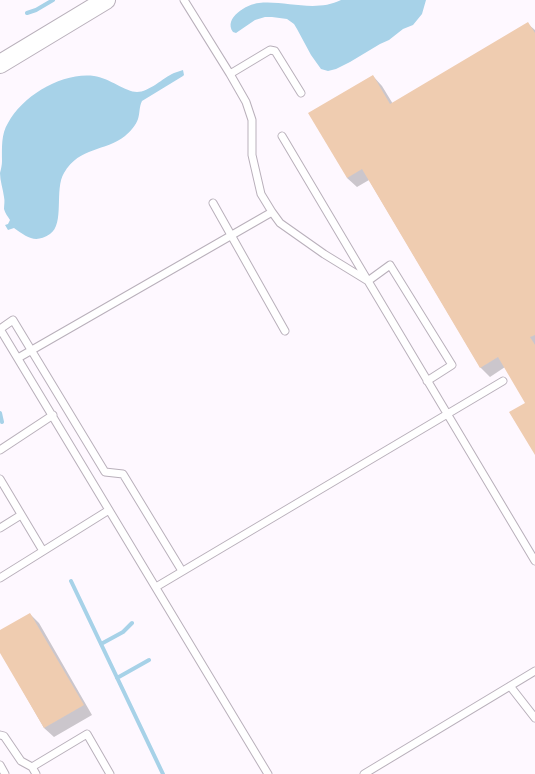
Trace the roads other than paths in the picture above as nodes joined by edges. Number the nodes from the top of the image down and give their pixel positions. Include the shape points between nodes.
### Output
1 (106, 0) edge
2 (184, 0) edge
3 (0, 64) edge
4 (230, 74) junction
5 (301, 93) dead end
6 (282, 136) dead end
7 (213, 203) dead end
8 (272, 212) junction
9 (231, 236) junction
10 (368, 282) junction
11 (0, 329) edge
12 (286, 331) dead end
13 (31, 350) junction
14 (18, 358) junction
15 (503, 381) dead end
16 (427, 382) junction
17 (52, 386) junction
18 (40, 393) junction
19 (447, 414) junction
20 (53, 416) junction
21 (71, 418) junction
22 (59, 426) junction
23 (90, 449) junction
24 (0, 450) edge
25 (78, 456) junction
26 (0, 479) edge
27 (110, 510) junction
28 (21, 515) junction
29 (0, 528) edge
30 (43, 551) junction
31 (535, 560) edge
32 (182, 572) junction
33 (0, 578) edge
34 (156, 587) junction
35 (535, 671) edge
36 (510, 686) junction
37 (535, 718) edge
38 (0, 735) edge
39 (0, 765) edge
40 (32, 767) junction
41 (5, 774) edge
42 (36, 774) edge
43 (110, 774) edge
44 (268, 774) edge
45 (364, 774) edge

1 - 3 street
2 - 4 lane
4 - 5 lane via 270,50 276,51
4 - 8 lane via 246,102 252,120 252,154 261,194
6 - 10 lane
7 - 9 lane
8 - 9 lane
8 - 10 lane via 280,223
9 - 12 lane
9 - 13 lane
10 - 16 lane
10 - 16 lane via 390,264 452,365
11 - 13 lane via 13,320
11 - 14 lane
13 - 14 lane
13 - 17 lane
14 - 18 lane
15 - 19 lane
16 - 19 lane
17 - 18 lane
17 - 21 lane
18 - 20 lane
19 - 31 lane
19 - 32 lane
20 - 22 lane
20 - 24 lane
21 - 22 lane
21 - 23 lane
22 - 25 lane
23 - 25 lane
23 - 32 lane via 105,472 123,474
25 - 27 lane
26 - 28 lane
27 - 30 lane
27 - 34 lane
28 - 29 lane
28 - 30 lane
30 - 33 lane
32 - 34 lane
34 - 44 lane
35 - 36 lane
36 - 37 lane
36 - 45 lane
38 - 40 lane via 4,736 21,761
39 - 41 lane
40 - 42 lane
40 - 43 lane via 87,734

